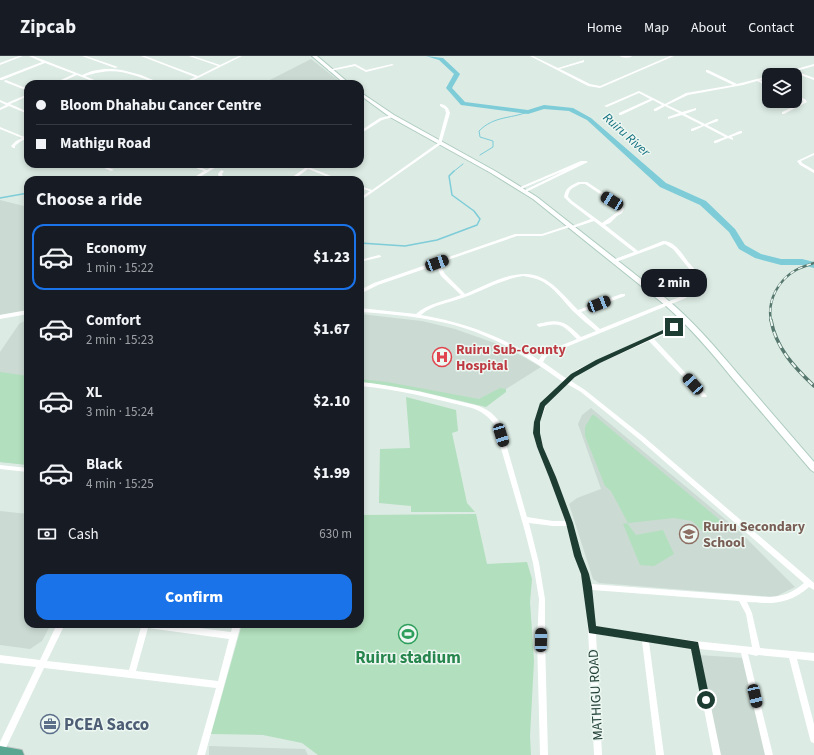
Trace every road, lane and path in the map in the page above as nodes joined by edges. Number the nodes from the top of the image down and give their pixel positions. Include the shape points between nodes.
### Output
1 (22, 56) edge
2 (30, 56) edge
3 (83, 56) edge
4 (142, 56) edge
5 (190, 56) edge
6 (241, 56) edge
7 (314, 56) edge
8 (531, 56) edge
9 (621, 56) edge
10 (631, 56) edge
11 (673, 56) edge
12 (88, 57) edge
13 (44, 58) dead end
14 (39, 59) junction
15 (583, 61) dead end
16 (45, 62) junction
17 (0, 64) edge
18 (392, 64) dead end
19 (814, 65) edge
20 (220, 66) junction
21 (802, 68) edge
22 (558, 69) junction
23 (330, 70) junction
24 (125, 71) junction
25 (707, 71) dead end
26 (77, 74) junction
27 (802, 74) edge
28 (82, 76) junction
29 (198, 77) junction
30 (1, 79) edge
31 (762, 79) edge
32 (814, 79) edge
33 (63, 80) edge
34 (92, 80) edge
35 (149, 80) edge
36 (192, 80) edge
37 (343, 80) edge
38 (756, 80) junction
39 (6, 81) dead end
40 (762, 83) edge
41 (736, 85) junction
42 (24, 88) edge
43 (364, 96) edge
44 (24, 97) edge
45 (653, 99) junction
46 (0, 101) edge
47 (8, 104) junction
48 (441, 105) dead end
49 (665, 105) junction
50 (606, 106) dead end
51 (793, 108) edge
52 (0, 109) edge
53 (695, 109) dead end
54 (655, 110) dead end
55 (24, 111) edge
56 (783, 113) dead end
57 (620, 114) dead end
58 (682, 114) junction
59 (392, 116) junction
60 (669, 118) dead end
61 (717, 120) dead end
62 (704, 125) junction
63 (0, 128) edge
64 (364, 130) edge
65 (692, 130) dead end
66 (741, 132) dead end
67 (24, 137) edge
68 (730, 138) junction
69 (24, 139) edge
70 (440, 142) junction
71 (715, 142) dead end
72 (14, 147) dead end
73 (814, 154) edge
74 (107, 168) edge
75 (198, 168) edge
76 (212, 168) edge
77 (308, 168) joint
78 (112, 170) dead end
79 (207, 171) junction
80 (222, 171) dead end
81 (814, 172) edge
82 (199, 176) edge
83 (221, 176) edge
84 (296, 176) edge
85 (329, 176) edge
86 (537, 181) junction
87 (541, 184) junction
88 (364, 188) edge
89 (373, 190) junction
90 (522, 190) junction
91 (364, 197) edge
92 (594, 220) junction
93 (602, 225) junction
94 (571, 226) junction
95 (637, 252) junction
96 (379, 256) dead end
97 (364, 260) edge
98 (614, 261) junction
99 (437, 263) junction
100 (364, 288) edge
101 (623, 294) dead end
102 (464, 296) junction
103 (667, 303) junction
104 (364, 310) edge
105 (577, 312) junction
106 (24, 313) edge
107 (417, 316) junction
108 (0, 317) edge
109 (686, 322) junction
110 (539, 326) dead end
111 (600, 331) junction
112 (650, 338) junction
113 (580, 339) junction
114 (541, 362) junction
115 (566, 381) junction
116 (364, 384) edge
117 (704, 396) dead end
118 (0, 467) edge
119 (814, 468) edge
120 (24, 470) edge
121 (525, 520) junction
122 (569, 523) junction
123 (812, 585) edge
124 (588, 587) junction
125 (741, 598) junction
126 (59, 628) edge
127 (143, 628) edge
128 (174, 628) edge
129 (236, 628) edge
130 (592, 630) junction
131 (234, 636) junction
132 (645, 638) junction
133 (695, 645) junction
134 (744, 650) junction
135 (757, 652) junction
136 (792, 655) junction
137 (814, 657) edge
138 (0, 659) edge
139 (42, 665) junction
140 (131, 675) junction
141 (220, 686) junction
142 (814, 739) edge
143 (0, 752) edge
144 (17, 755) edge
145 (201, 755) edge
146 (544, 755) edge
147 (598, 755) edge
148 (660, 755) edge
149 (717, 755) edge
150 (769, 755) edge

1 - 17 street
2 - 14 street
3 - 12 street
4 - 29 street
5 - 20 street
6 - 20 street
7 - 23 main road
8 - 22 street
9 - 10 street
11 - 22 street via 600,87 586,84
12 - 24 street
13 - 14 street
14 - 16 street
15 - 22 street
16 - 26 street
16 - 30 street
18 - 23 street via 366,72 355,65
19 - 21 street
20 - 29 street
23 - 37 main road
24 - 28 street via 103,69
24 - 35 street
25 - 41 street
26 - 28 street
26 - 33 street
27 - 32 street
28 - 34 street
29 - 36 street
31 - 38 street
38 - 40 street
38 - 41 street
39 - 42 street
41 - 49 street via 687,94
43 - 59 main road
44 - 47 street
45 - 49 street
45 - 50 street via 637,92
45 - 57 street
46 - 47 street
47 - 52 street
47 - 55 street
48 - 70 street via 448,113
49 - 54 street
49 - 58 street
51 - 56 street
53 - 58 street
58 - 60 street
58 - 62 street
59 - 64 street via 381,119
59 - 70 main road
61 - 62 street
62 - 65 street
62 - 68 street
63 - 67 street
66 - 68 street
68 - 71 street
69 - 72 street via 17,142
70 - 89 street
70 - 90 main road
73 - 81 street via 799,161
74 - 78 street
75 - 79 street
76 - 79 street
77 - 84 street
77 - 85 street
79 - 82 street
80 - 83 street
86 - 87 street
86 - 87 street via 586,162
86 - 90 street
87 - 90 street
88 - 89 street
89 - 91 street
90 - 94 main road
92 - 93 street
92 - 93 street via 566,197 570,188 579,183 588,184 622,208 610,222
92 - 94 street
93 - 95 street
94 - 98 main road
94 - 99 street via 542,235 517,236
95 - 98 street
95 - 103 street via 669,243 693,271 687,294
96 - 97 street
98 - 103 main road
99 - 100 street
99 - 102 street via 443,275
101 - 105 street
102 - 105 street via 514,276 529,276 544,281
102 - 107 street via 422,311
103 - 109 main road
103 - 111 street
104 - 107 street
105 - 111 street
106 - 108 street
107 - 114 street via 470,328
109 - 112 street, MATHIGU ROAD
109 - 119 main road via 708,344
110 - 113 street via 555,322 565,324
111 - 113 street
112 - 115 street, MATHIGU ROAD via 580,370
112 - 117 street
113 - 114 street via 547,353
114 - 115 street
115 - 122 street, MATHIGU ROAD via 542,405 537,433
115 - 123 street via 582,390 679,469
116 - 121 street via 432,396 484,410 499,429
118 - 120 street
121 - 122 street
121 - 146 street via 542,599
122 - 124 street, MATHIGU ROAD
123 - 125 street via 785,598
124 - 125 street
124 - 130 street, MATHIGU ROAD
125 - 135 street via 749,613
126 - 139 street
127 - 140 street
128 - 131 street
129 - 131 street
130 - 132 street
130 - 147 street, MATHIGU ROAD
131 - 141 street
132 - 133 street
132 - 148 street
133 - 134 street
133 - 149 street
134 - 135 street
134 - 150 street
135 - 136 street
136 - 137 street
136 - 142 street
138 - 139 street
139 - 140 street
139 - 143 street
140 - 141 street
141 - 145 street
143 - 144 main road

